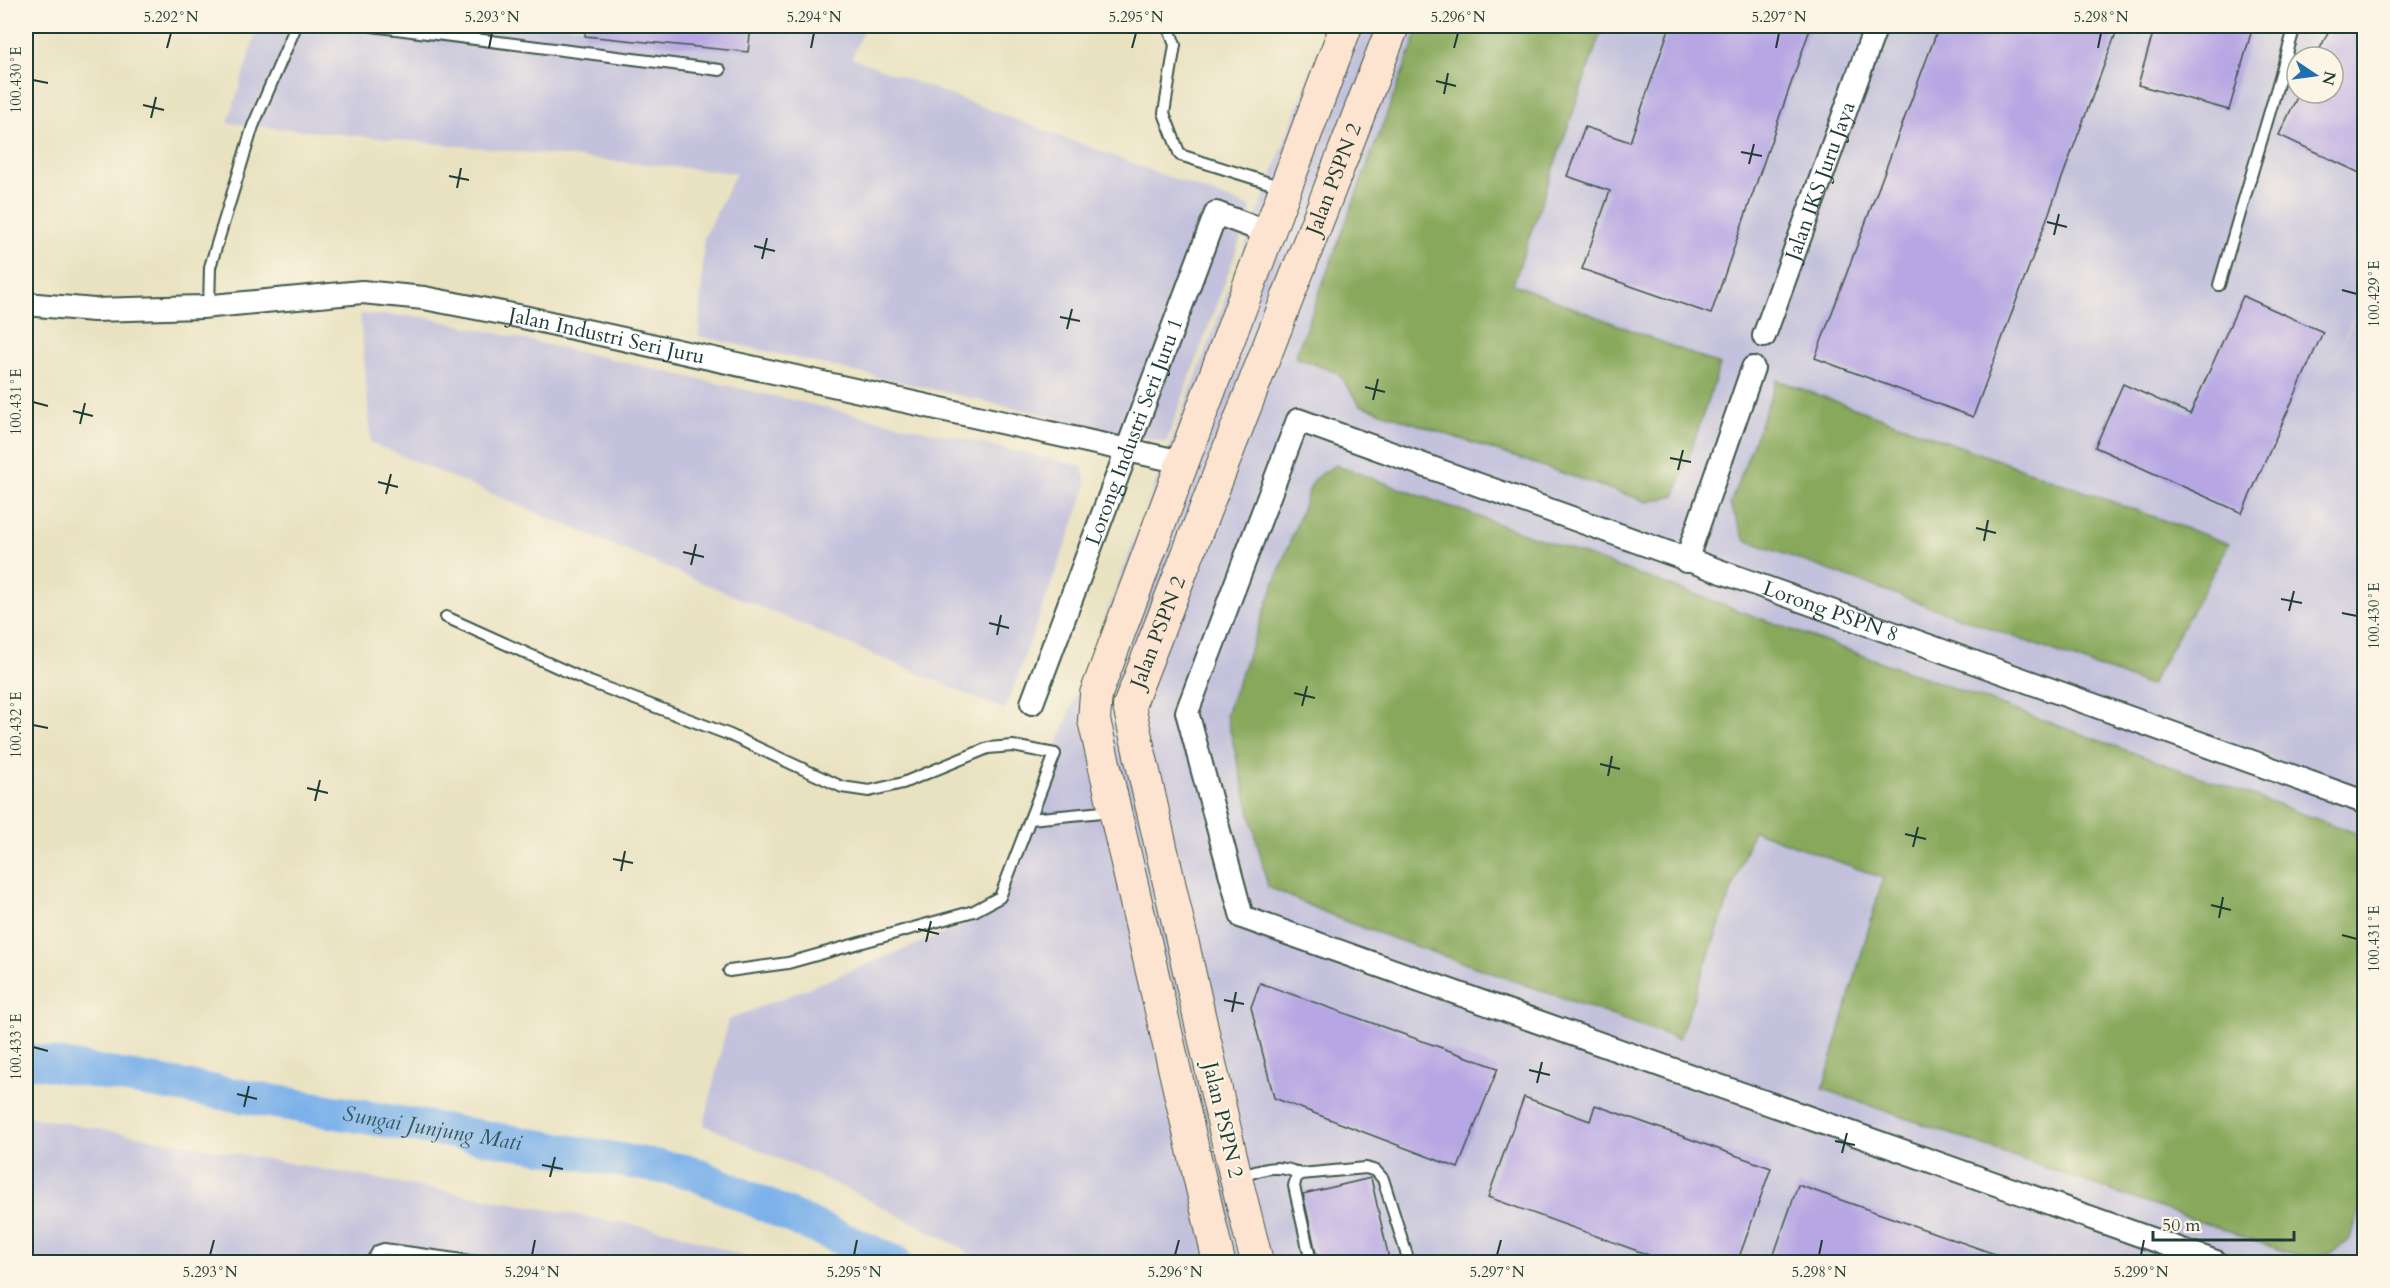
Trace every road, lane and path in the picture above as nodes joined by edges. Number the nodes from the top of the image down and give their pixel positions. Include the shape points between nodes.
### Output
1 (296, 26) edge
2 (372, 26) edge
3 (1168, 26) edge
4 (1346, 26) edge
5 (1393, 26) edge
6 (1876, 26) edge
7 (2295, 26) edge
8 (720, 70) dead end
9 (1285, 188) junction
10 (1269, 233) junction
11 (2219, 285) dead end
12 (26, 304) edge
13 (209, 306) junction
14 (1764, 336) dead end
15 (1753, 368) dead end
16 (1127, 449) junction
17 (1182, 462) junction
18 (1686, 561) junction
19 (446, 617) dead end
20 (1032, 703) dead end
21 (2364, 802) edge
22 (1115, 811) junction
23 (1030, 819) junction
24 (729, 971) dead end
25 (1301, 1174) junction
26 (1236, 1178) junction
27 (371, 1263) edge
28 (477, 1263) edge
29 (1220, 1263) edge
30 (1257, 1263) edge
31 (1311, 1263) edge
32 (1409, 1263) edge
33 (2216, 1263) edge

1 - 13 lane via 253,126 210,267
2 - 8 lane
3 - 9 lane via 1175,45 1164,113 1180,155
4 - 9 street, Jalan PSPN 2
5 - 26 street, Jalan PSPN 2 via 1129,706
6 - 14 street, Jalan IKS Juru Jaya
7 - 11 lane
9 - 10 street, Jalan PSPN 2
10 - 16 street, Lorong Industri Seri Juru 1 via 1216,213
10 - 17 street, Jalan PSPN 2
12 - 13 street, Jalan Industri Seri Juru via 94,310
13 - 16 street, Jalan Industri Seri Juru via 362,292 424,298
15 - 18 street
16 - 17 street, Jalan Industri Seri Juru
16 - 20 street, Lorong Industri Seri Juru 1
17 - 22 street, Jalan PSPN 2 via 1096,694 1094,720
18 - 21 street, Lorong PSPN 8
18 - 33 street, Lorong PSPN 8 via 1298,420 1187,712 1242,917
19 - 23 lane via 590,682 730,735 842,787 869,791 903,783 988,748 1013,746 1055,754
22 - 23 lane
22 - 29 street, Jalan PSPN 2
23 - 24 lane via 1000,897 974,911 788,963
25 - 26 lane via 1277,1167
25 - 31 lane via 1294,1186
25 - 32 lane via 1366,1168 1376,1171 1383,1179
26 - 30 street, Jalan PSPN 2
27 - 28 lane via 378,1251 384,1249

